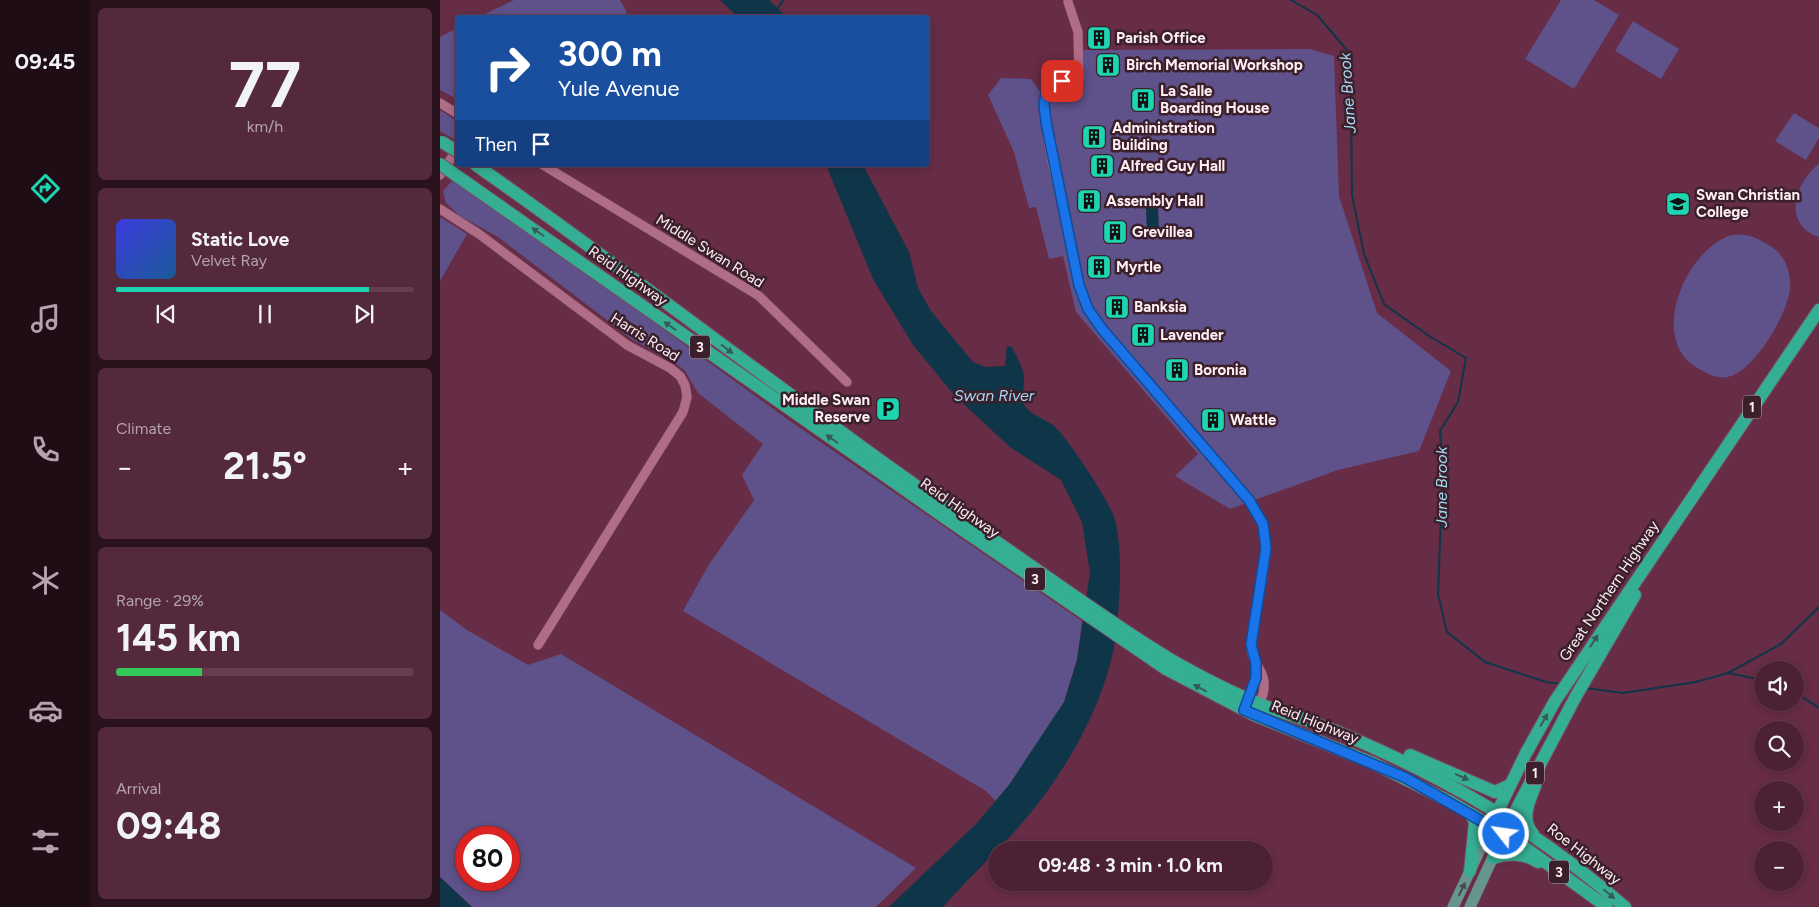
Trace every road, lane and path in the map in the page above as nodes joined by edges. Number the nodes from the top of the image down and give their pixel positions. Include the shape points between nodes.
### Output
1 (1068, 2) dead end
2 (440, 103) edge
3 (455, 112) edge
4 (441, 141) edge
5 (455, 150) edge
6 (455, 152) edge
7 (440, 164) edge
8 (479, 167) edge
9 (546, 167) edge
10 (440, 174) edge
11 (440, 209) edge
12 (1819, 310) edge
13 (1819, 324) edge
14 (846, 382) dead end
15 (944, 512) junction
16 (538, 645) dead end
17 (1251, 707) junction
18 (1334, 730) junction
19 (1554, 738) junction
20 (1510, 786) junction
21 (1498, 811) junction
22 (1471, 814) junction
23 (1510, 819) junction
24 (1491, 826) junction
25 (1504, 834) junction
26 (1537, 838) junction
27 (1493, 858) junction
28 (1470, 871) junction
29 (1606, 906) edge
30 (1453, 907) edge
31 (1470, 907) edge
32 (1625, 907) edge

1 - 17 street via 1078,32 1079,79 1053,85 1044,104 1055,175 1083,299 1102,329 1259,516 1266,548 1251,645 1256,663
2 - 3 street
4 - 5 highway, bridge
6 - 10 street
15 -> 7 highway, Reid Highway / 3, bridge
8 -> 15 highway, Reid Highway / 3 via 581,239
9 - 14 street, Middle Swan Road via 759,296
11 - 16 street, Harris Road via 479,234 627,345 670,368 685,385 687,396 683,412
20 -> 12 highway, Great Northern Highway / 1 via 1566,685
13 - 19 highway, Great Northern Highway / 1 via 1627,608
15 - 17 highway, Reid Highway / 3 via 1126,637
17 - 18 highway, Reid Highway / 3
17 - 22 highway, Reid Highway / 3 via 1373,763
18 -> 20 highway via 1375,739 1495,792
18 - 21 highway, Reid Highway / 3 via 1418,768
19 - 23 highway, Great Northern Highway / 1
19 - 26 highway via 1526,808 1526,822
20 - 21 highway, Great Northern Highway / 1
21 - 23 highway, Roe Highway / 3
21 - 24 highway, Great Northern Highway / 1
22 - 24 highway, Reid Highway / 3
22 - 28 highway via 1475,822
23 - 25 highway, Great Northern Highway / 1
23 - 26 highway, Roe Highway / 3
24 - 25 highway, Roe Highway / 3
24 - 28 main road, Great Northern Highway / 1
25 - 27 main road, Great Northern Highway / 1
25 - 29 highway, Roe Highway / 3
26 -> 32 highway, Roe Highway / 3
27 - 29 highway via 1508,854 1533,858 1578,892
27 - 31 main road, Great Northern Highway / 1
30 -> 28 main road, Great Northern Highway / 1

